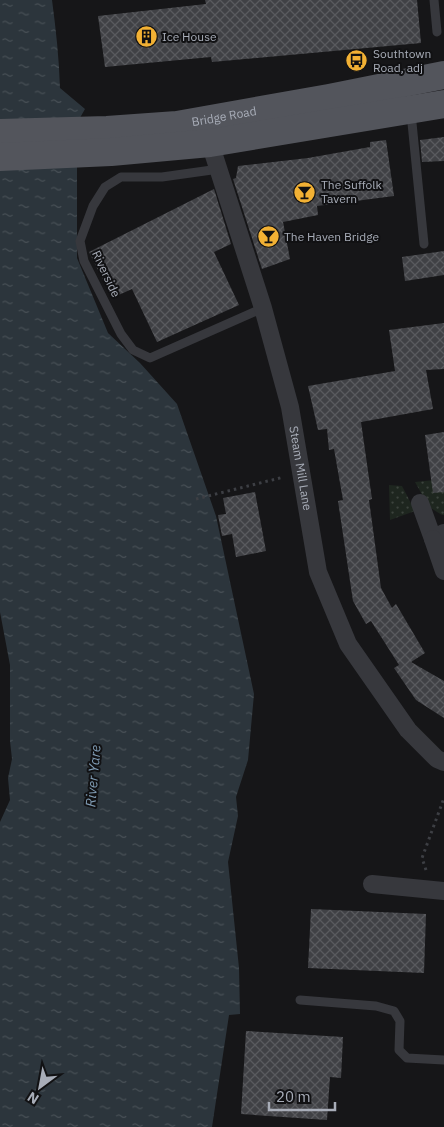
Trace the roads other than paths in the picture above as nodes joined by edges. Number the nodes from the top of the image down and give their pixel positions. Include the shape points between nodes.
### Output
1 (434, 0) edge
2 (437, 32) dead end
3 (444, 75) edge
4 (444, 104) edge
5 (411, 110) junction
6 (0, 133) edge
7 (177, 136) junction
8 (210, 143) junction
9 (0, 157) edge
10 (219, 169) junction
11 (424, 244) dead end
12 (263, 308) junction
13 (420, 503) dead end
14 (438, 536) edge
15 (444, 571) edge
16 (444, 762) edge
17 (372, 884) dead end
18 (438, 890) edge
19 (444, 906) edge
20 (300, 1000) dead end
21 (444, 1060) edge

1 - 2 lane
3 - 7 main road, Bridge Road via 329,98
4 - 5 main road, Bridge Road
5 - 8 main road, Bridge Road
5 - 11 lane
6 - 7 main road, Bridge Road via 107,130
7 - 8 main road, Bridge Road
7 - 9 main road, Bridge Road via 111,152
8 - 10 street, Steam Mill Lane
10 - 12 street, Steam Mill Lane
10 - 12 lane, Riverside via 162,177 121,177 105,187 93,206 80,241 84,262 121,334 134,350 150,358
12 - 16 street, Steam Mill Lane via 290,407 318,572 348,644 408,730
13 - 14 street
14 - 15 street
17 - 18 street
18 - 19 street
20 - 21 lane via 376,1006 394,1011 400,1021 399,1050 407,1058

